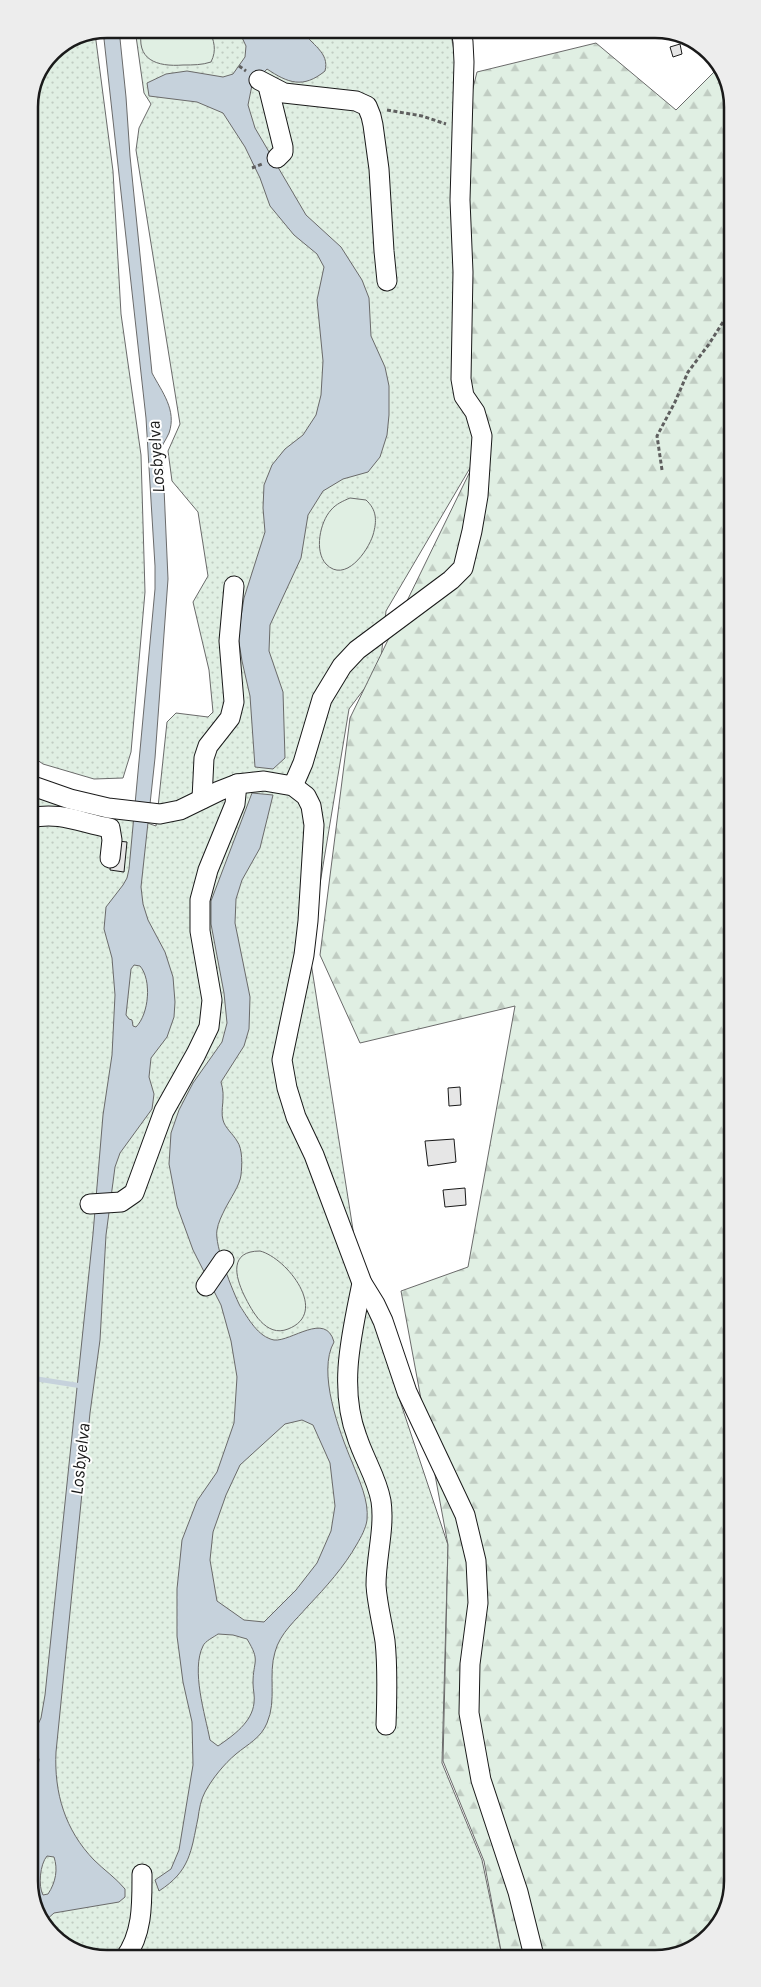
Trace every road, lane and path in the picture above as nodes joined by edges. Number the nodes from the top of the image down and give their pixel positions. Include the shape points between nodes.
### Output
1 (462, 38) edge
2 (367, 106) junction
3 (461, 130) junction
4 (277, 158) dead end
5 (387, 281) dead end
6 (724, 320) edge
7 (662, 470) dead end
8 (234, 586) dead end
9 (236, 784) junction
10 (293, 786) junction
11 (38, 788) edge
12 (202, 799) junction
13 (117, 810) junction
14 (38, 816) edge
15 (110, 828) junction
16 (110, 858) dead end
17 (90, 1204) dead end
18 (224, 1260) dead end
19 (362, 1283) junction
20 (206, 1286) dead end
21 (386, 1725) dead end
22 (142, 1874) dead end
23 (136, 1936) junction
24 (130, 1949) edge
25 (140, 1949) edge
26 (532, 1949) edge

1 - 3 street
2 - 3 path via 422,116
2 - 4 street via 356,101 284,93 263,83 283,147
2 - 5 street via 379,169
3 - 10 street via 461,379 464,396 475,412 482,436 478,496 467,555 463,568 451,580 357,650 342,666 322,699
6 - 7 path via 688,372 657,436
8 - 12 street via 230,641 234,702 230,718 208,746 204,758
9 - 10 street via 264,781
9 - 12 street
9 - 17 street via 235,804 208,870 200,900 200,931 212,1000 209,1027 164,1111 134,1193 116,1203
10 - 19 street via 306,796 313,815 313,859 304,955 282,1060 296,1117 314,1155
11 - 13 street
12 - 13 street via 180,810 151,814
13 - 15 street
14 - 15 street via 63,816
15 - 16 street
18 - 20 street
19 - 21 street via 348,1367 349,1407 356,1436 376,1480 381,1502 376,1586 388,1677
19 - 26 street via 376,1304 408,1392 465,1515 476,1561 478,1604 470,1664 469,1714 481,1780 518,1892
22 - 23 street via 142,1905
23 - 24 street
23 - 25 street

